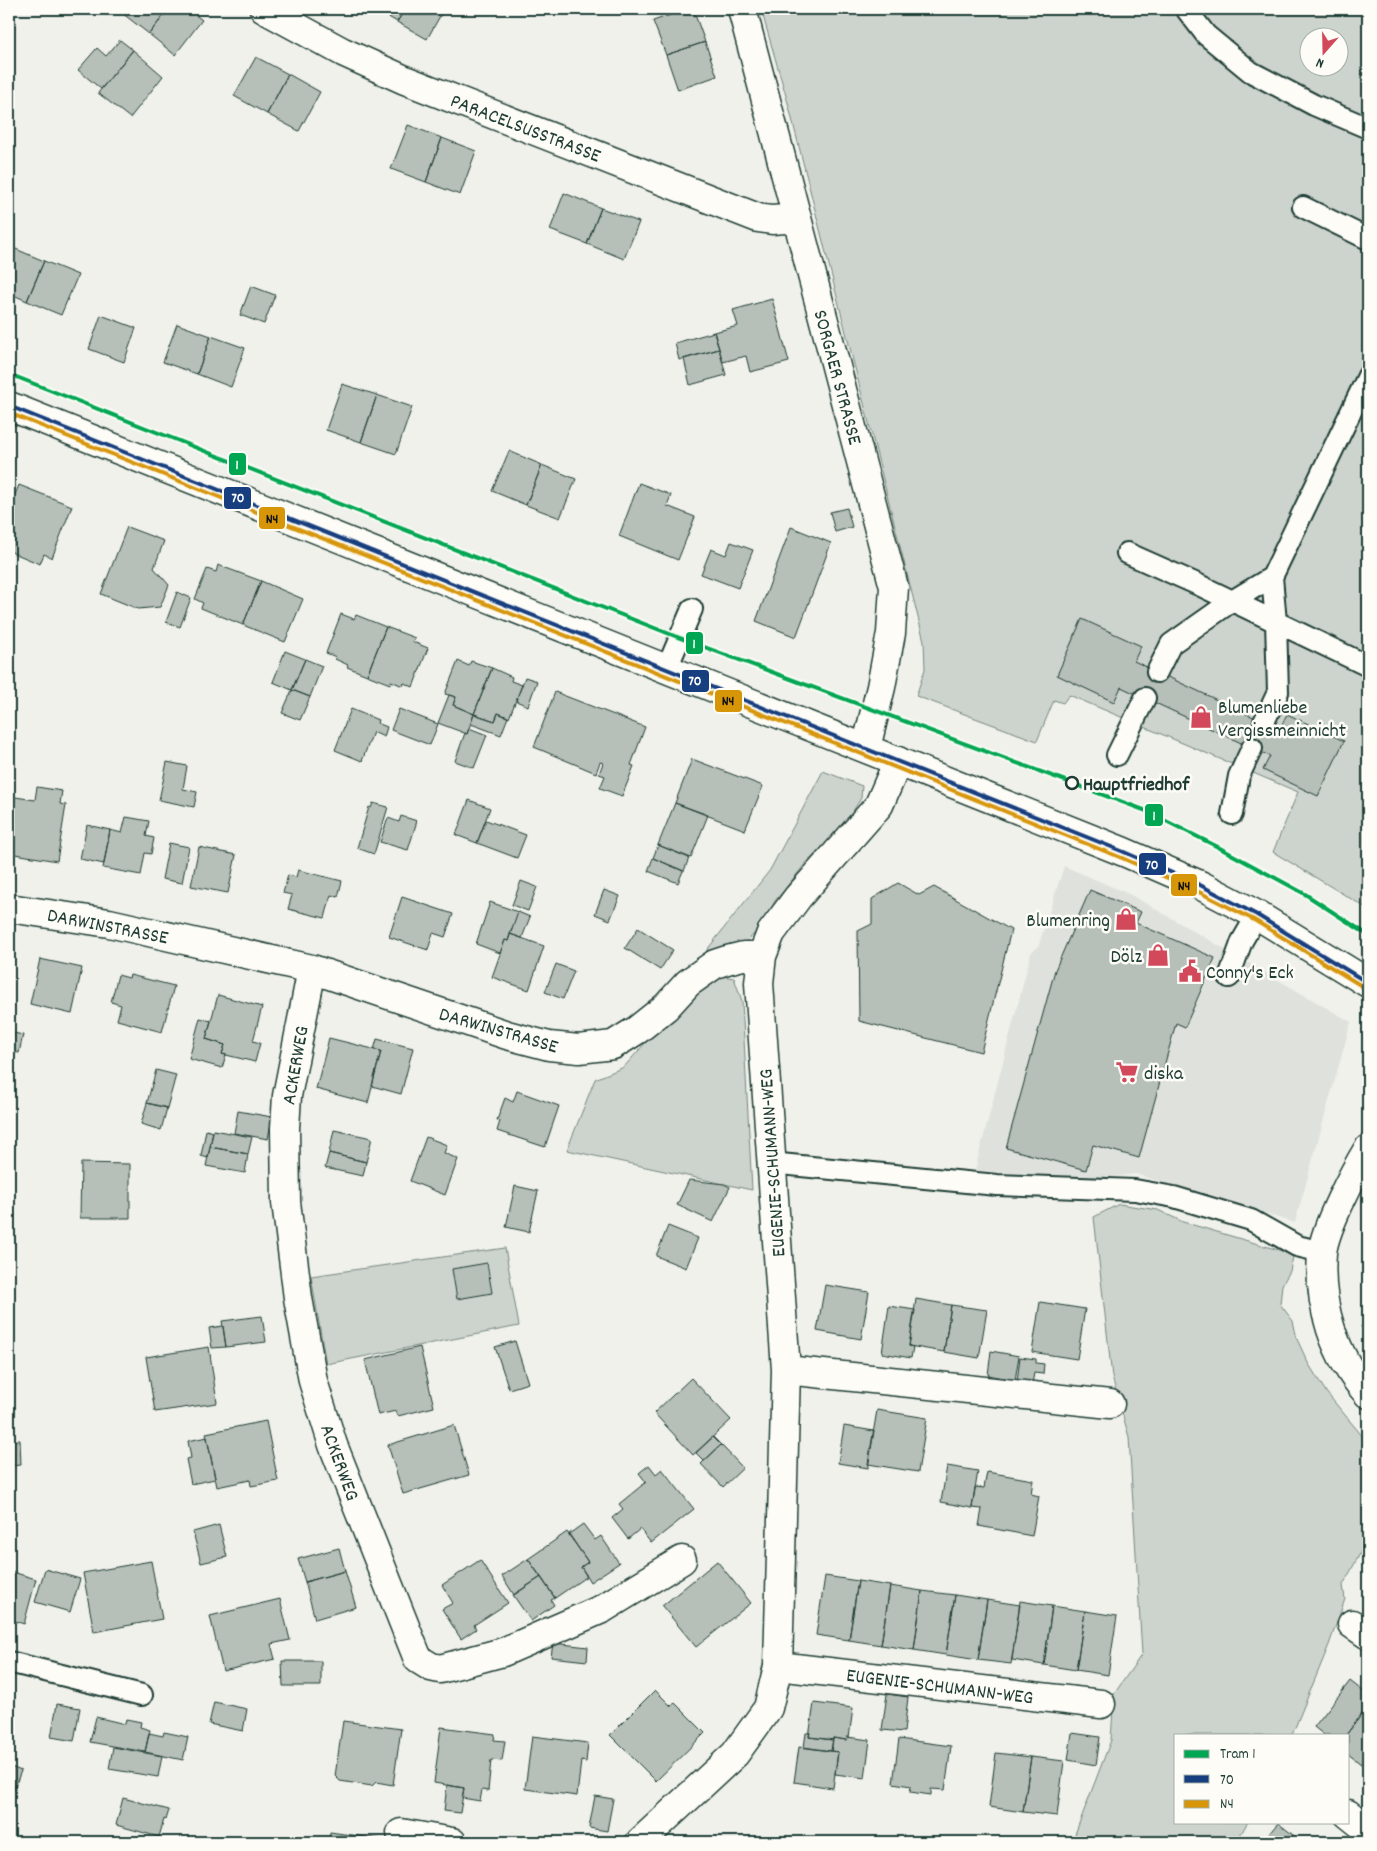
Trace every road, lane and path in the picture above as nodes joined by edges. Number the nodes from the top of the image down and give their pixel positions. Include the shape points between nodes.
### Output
1 (264, 9) edge
2 (742, 9) edge
3 (1186, 9) edge
4 (1368, 128) edge
5 (1302, 207) dead end
6 (797, 218) junction
7 (1368, 239) edge
8 (1368, 376) edge
9 (9, 406) edge
10 (1127, 553) dead end
11 (1272, 577) junction
12 (1232, 601) junction
13 (692, 609) dead end
14 (1276, 622) junction
15 (1368, 666) edge
16 (667, 668) junction
17 (1157, 672) dead end
18 (1145, 698) dead end
19 (1264, 722) dead end
20 (866, 748) junction
21 (1252, 748) dead end
22 (1117, 755) dead end
23 (898, 761) junction
24 (1232, 814) dead end
25 (9, 908) edge
26 (1257, 915) junction
27 (762, 956) junction
28 (312, 969) junction
29 (1228, 978) dead end
30 (1368, 983) edge
31 (1368, 1149) edge
32 (770, 1163) junction
33 (1322, 1252) junction
34 (786, 1370) junction
35 (1368, 1394) edge
36 (1110, 1404) dead end
37 (682, 1560) dead end
38 (9, 1662) edge
39 (778, 1666) junction
40 (142, 1695) dead end
41 (1101, 1704) dead end
42 (1350, 1816) edge
43 (1368, 1830) edge
44 (401, 1832) dead end
45 (452, 1842) edge
46 (640, 1842) edge

1 - 6 street, PARACELSUSSTRASSE via 343,52 415,83 758,218
2 - 6 street, SORGAER STRASSE
3 - 4 lane via 1206,35 1251,72 1314,105
5 - 7 lane
6 - 20 street, SORGAER STRASSE via 894,587 890,633
8 - 11 lane
9 - 16 street
10 - 12 lane
11 - 12 lane
11 - 14 lane
12 - 14 lane
12 - 17 lane via 1171,644
13 - 16 lane
14 - 15 lane
14 - 19 lane via 1278,692
16 - 20 street
18 - 22 lane
20 - 23 street
21 - 24 lane via 1239,776
23 - 26 street via 1124,852 1200,885
23 - 27 street via 879,805 798,897 771,932
25 - 28 street, DARWINSTRASSE via 109,923
26 - 29 lane
26 - 30 street
27 - 28 street, DARWINSTRASSE via 743,956 715,964 688,983 666,1007 613,1046 579,1049 550,1046 507,1035
27 - 32 street, EUGENIE-SCHUMANN-WEG via 759,983
28 - 37 street, ACKERWEG via 287,1096 285,1128 286,1202 298,1298 313,1381 333,1445 418,1659 440,1669 503,1652 602,1609
31 - 33 street via 1333,1219
32 - 33 lane via 997,1185 1135,1190 1174,1197 1251,1220 1297,1246
32 - 34 street, EUGENIE-SCHUMANN-WEG
33 - 35 street via 1322,1292 1327,1317 1338,1350
34 - 36 street
34 - 39 street, EUGENIE-SCHUMANN-WEG
38 - 40 lane
39 - 41 street, EUGENIE-SCHUMANN-WEG
39 - 46 street, EUGENIE-SCHUMANN-WEG via 768,1708 735,1754
42 - 43 street
44 - 45 street

